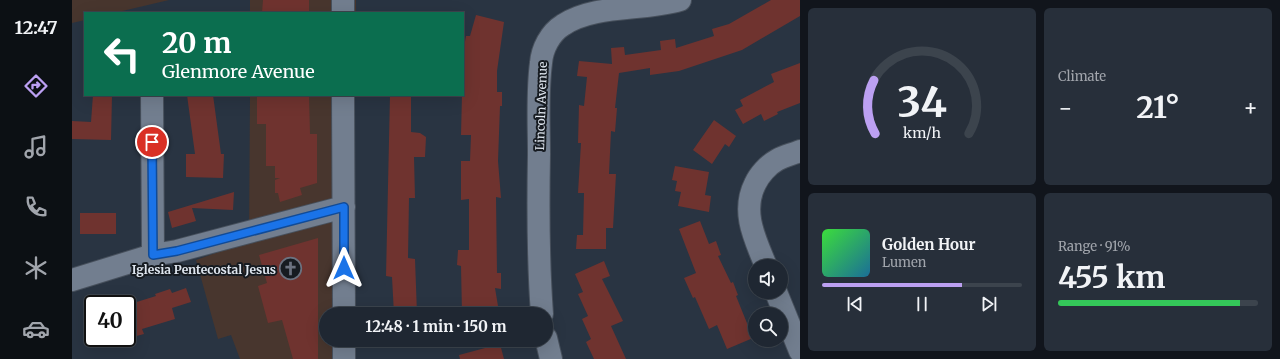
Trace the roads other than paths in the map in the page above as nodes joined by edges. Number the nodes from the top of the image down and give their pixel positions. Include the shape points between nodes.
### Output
1 (343, 0) edge
2 (680, 0) edge
3 (343, 12) edge
4 (152, 96) edge
5 (343, 96) edge
6 (800, 151) edge
7 (344, 207) junction
8 (153, 255) junction
9 (763, 259) edge
10 (72, 280) edge
11 (779, 299) edge
12 (344, 307) edge
13 (541, 307) edge
14 (344, 347) edge
15 (548, 347) edge
16 (800, 351) edge
17 (344, 359) edge
18 (551, 359) edge

1 - 3 street
2 - 13 street, Lincoln Avenue via 664,5 583,14 561,26 546,44 541,63 539,106 538,266
4 - 8 street
5 - 7 street
6 - 9 street via 776,161 759,175 750,195 748,205 752,232
7 - 8 street
7 - 12 street
8 - 10 street
11 - 16 street
14 - 17 street
15 - 18 street

